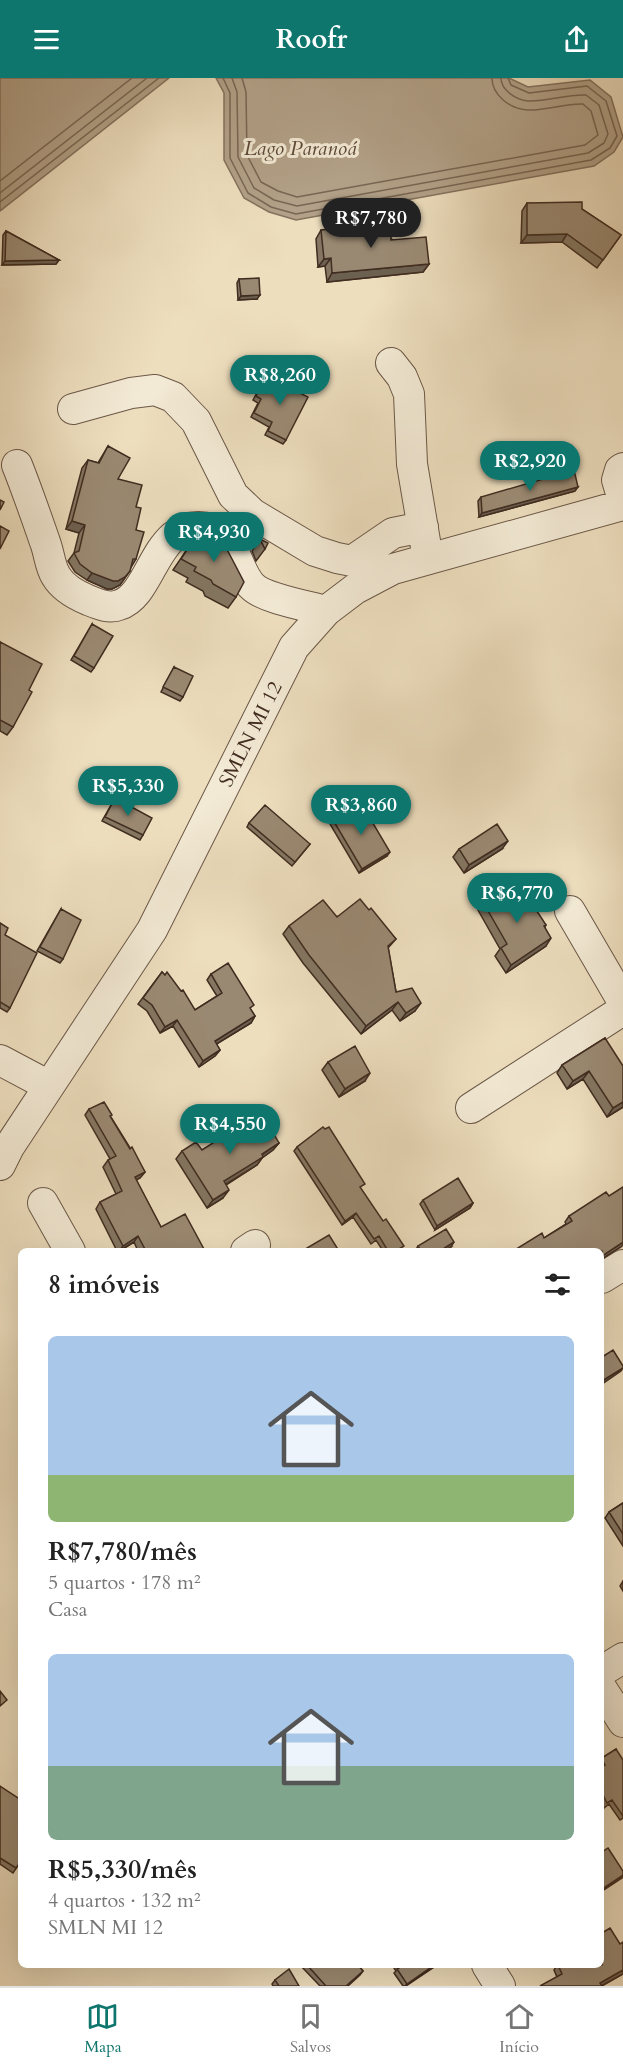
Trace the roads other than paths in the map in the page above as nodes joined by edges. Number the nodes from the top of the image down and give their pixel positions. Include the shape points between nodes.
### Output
1 (391, 363) dead end
2 (73, 409) dead end
3 (17, 465) dead end
4 (623, 468) edge
5 (623, 500) edge
6 (623, 505) edge
7 (423, 527) junction
8 (428, 559) junction
9 (326, 611) junction
10 (570, 911) dead end
11 (623, 1002) edge
12 (623, 1010) edge
13 (0, 1060) edge
14 (49, 1086) junction
15 (471, 1108) dead end
16 (0, 1166) edge
17 (43, 1203) dead end
18 (68, 1248) edge
19 (623, 1265) edge
20 (604, 1277) edge
21 (623, 1658) edge
22 (604, 1670) edge
23 (604, 1692) edge
24 (623, 1722) edge
25 (489, 1968) edge
26 (500, 1986) edge

1 - 7 street via 409,394 412,464
2 - 7 street via 155,390 173,397 196,421 233,495 253,514 315,551 352,561 393,533
3 - 9 street via 56,576 74,594 102,606 118,606 131,599 168,541 182,531 215,529 226,537 243,576 254,589
4 - 5 street via 617,480
6 - 8 street, SMLN MI 12
7 - 8 street
8 - 9 street, SMLN MI 12 via 393,568
9 - 14 street, SMLN MI 12 via 294,647 152,930
10 - 11 street
12 - 15 street
13 - 14 street
14 - 16 street, SMLN MI 12
17 - 18 street
19 - 20 street
21 - 22 street
23 - 24 street
25 - 26 street

